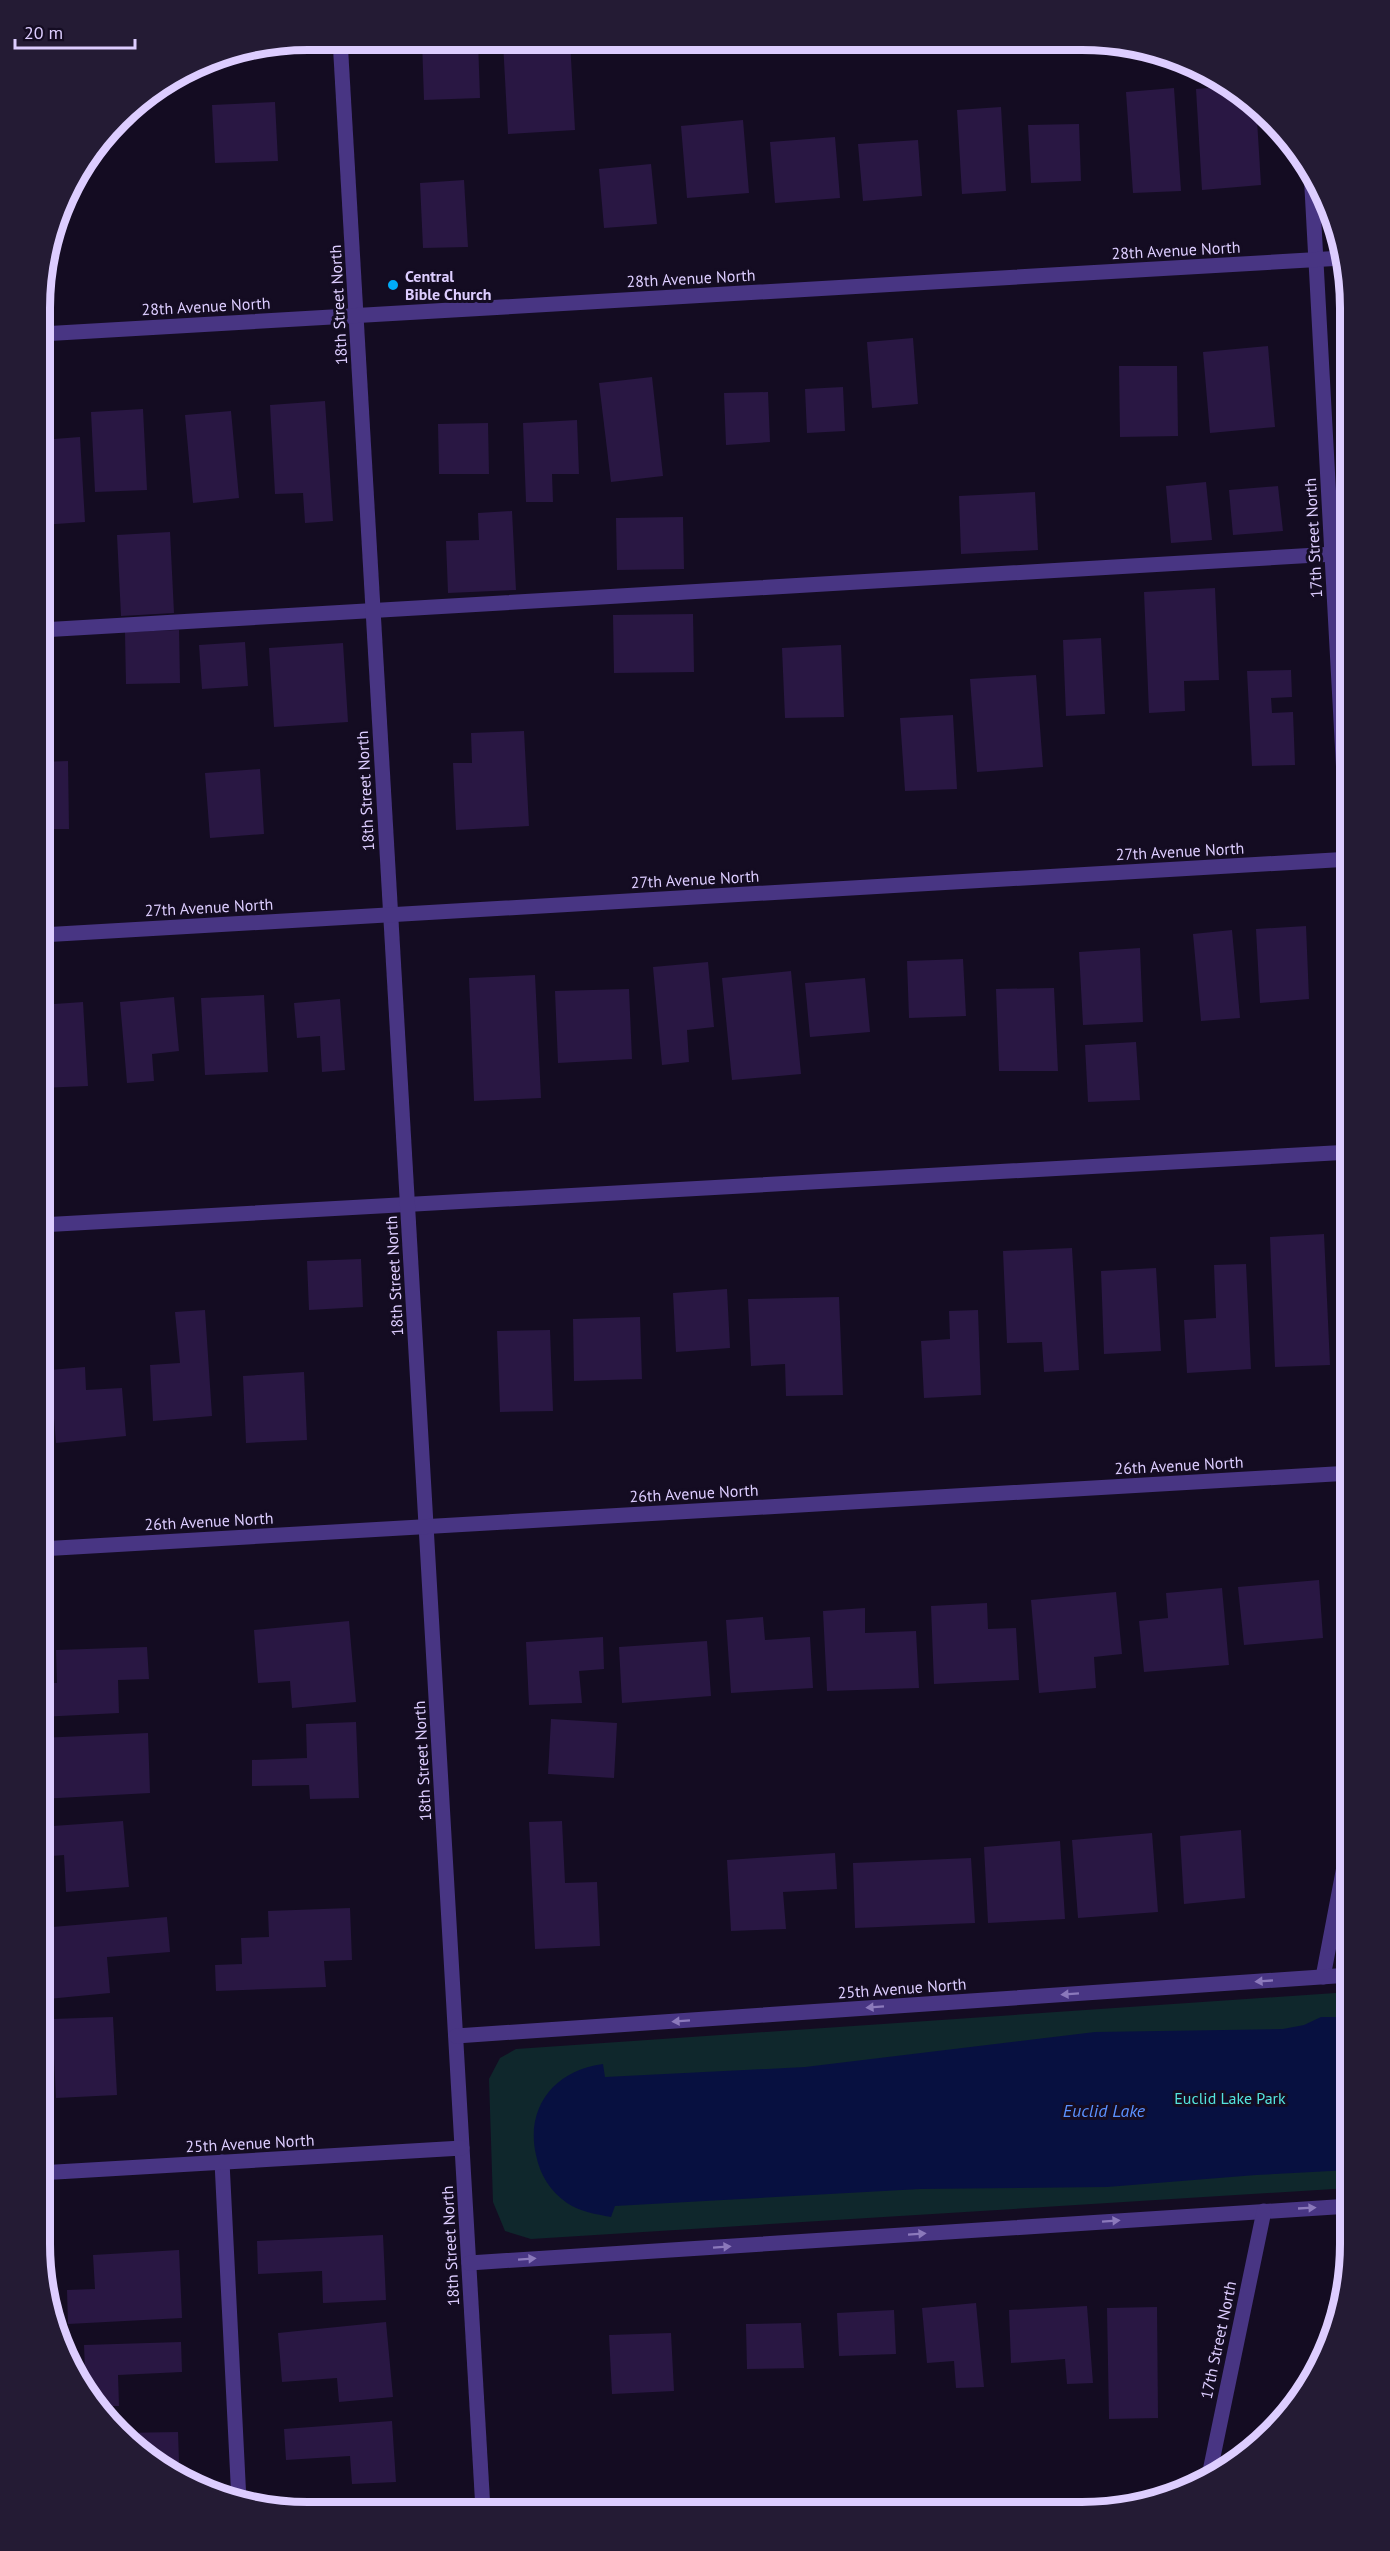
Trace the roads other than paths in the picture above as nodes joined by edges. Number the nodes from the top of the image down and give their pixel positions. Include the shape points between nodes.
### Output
1 (341, 50) edge
2 (1312, 191) edge
3 (1336, 259) edge
4 (1317, 260) junction
5 (356, 315) junction
6 (50, 333) edge
7 (1332, 554) junction
8 (1340, 554) edge
9 (373, 610) junction
10 (50, 629) edge
11 (1340, 698) edge
12 (1340, 860) edge
13 (391, 915) junction
14 (50, 934) edge
15 (1340, 1153) edge
16 (408, 1206) junction
17 (50, 1225) edge
18 (1340, 1474) edge
19 (426, 1527) junction
20 (50, 1548) edge
21 (1340, 1888) edge
22 (1340, 1976) edge
23 (1323, 1977) junction
24 (456, 2036) junction
25 (462, 2148) junction
26 (222, 2162) junction
27 (50, 2172) edge
28 (1340, 2207) edge
29 (1264, 2211) junction
30 (469, 2263) junction
31 (1211, 2467) edge
32 (239, 2492) edge
33 (483, 2502) edge

1 - 5 street, 18th Street North
2 - 4 street, 17th Street North
3 - 4 street, 28th Avenue North
4 - 5 street, 28th Avenue North
4 - 7 street, 17th Street North
5 - 6 street, 28th Avenue North
5 - 9 street, 18th Street North
7 - 8 street
7 - 9 street
7 - 11 street, 17th Street North
9 - 10 street
9 - 13 street, 18th Street North
12 - 13 street, 27th Avenue North
13 - 14 street, 27th Avenue North
13 - 16 street, 18th Street North
15 - 16 street
16 - 17 street
16 - 19 street, 18th Street North
18 - 19 street, 26th Avenue North
19 - 20 street, 26th Avenue North
19 - 24 street, 18th Street North
21 - 23 street
22 - 23 street, 25th Avenue North
23 -> 24 street, 25th Avenue North
24 - 25 street, 18th Street North
25 - 26 street, 25th Avenue North
25 - 30 street, 18th Street North
26 - 27 street, 25th Avenue North
26 - 32 street
29 -> 28 street
30 -> 29 street
29 - 31 street, 17th Street North
30 - 33 street, 18th Street North

